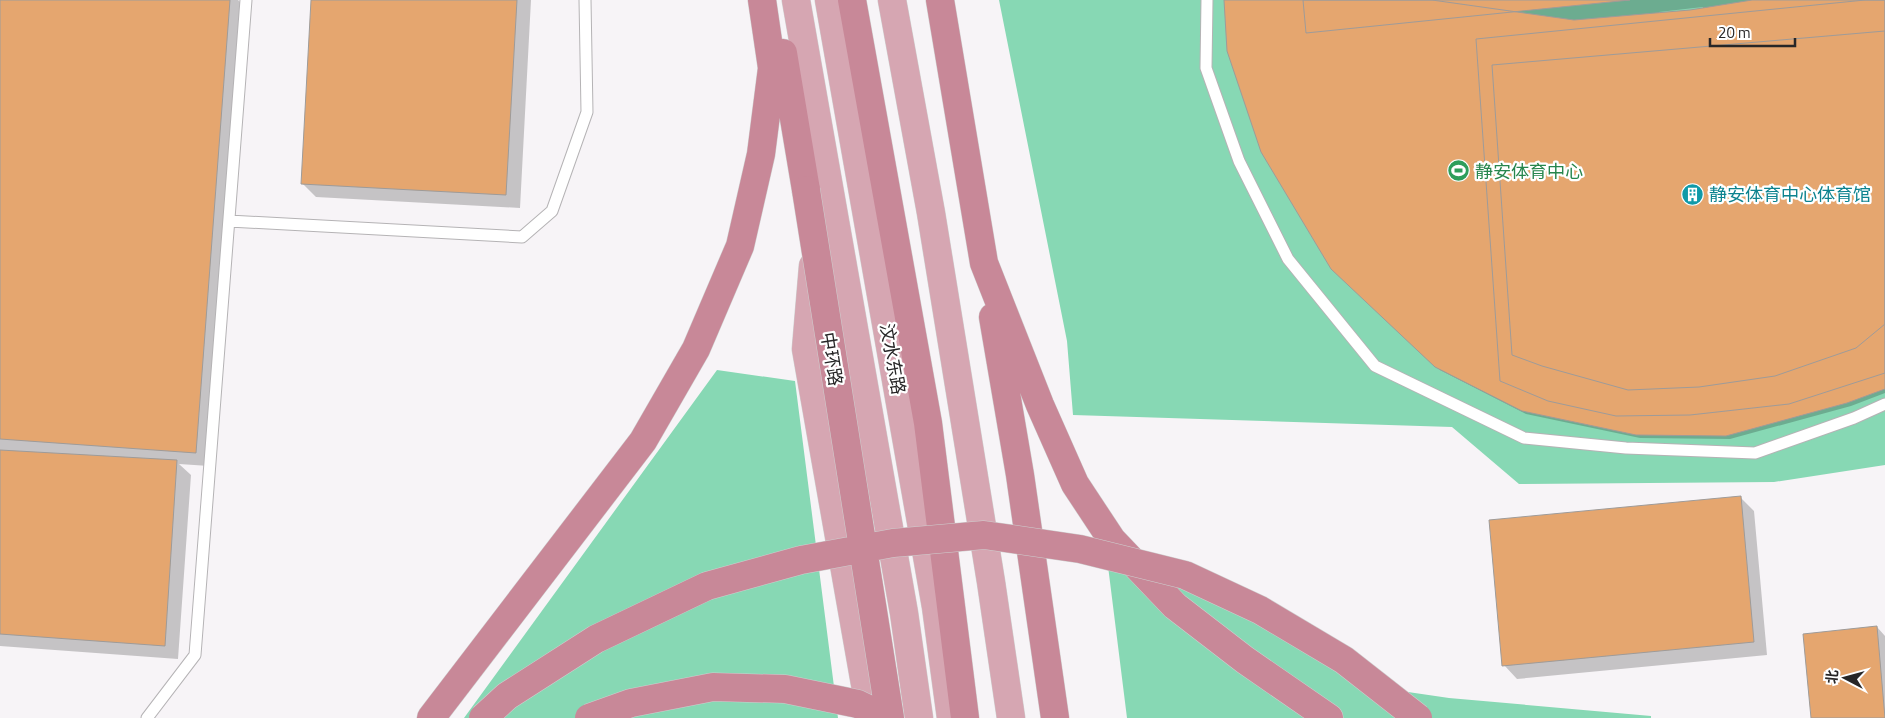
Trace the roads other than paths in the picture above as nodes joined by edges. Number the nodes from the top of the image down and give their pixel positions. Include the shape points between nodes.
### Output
1 (246, 0) edge
2 (585, 0) edge
3 (762, 0) edge
4 (774, 0) edge
5 (796, 0) edge
6 (829, 0) edge
7 (852, 0) edge
8 (892, 0) edge
9 (940, 0) edge
10 (1207, 0) edge
11 (823, 157) junction
12 (229, 221) junction
13 (984, 263) junction
14 (1885, 404) edge
15 (147, 718) edge
16 (431, 718) edge
17 (483, 718) edge
18 (589, 718) edge
19 (871, 718) edge
20 (888, 718) edge
21 (919, 718) edge
22 (951, 718) edge
23 (965, 718) edge
24 (1011, 718) edge
25 (1055, 718) edge
26 (1329, 718) edge
27 (1418, 718) edge

1 - 12 lane
2 - 12 lane via 587,112 552,211 522,237
3 - 16 highway via 772,68 761,154 740,246 696,349 643,441
4 - 20 highway, 中环路, bridge
5 - 11 main road, 汶水东路
6 - 22 main road, 汶水东路 via 936,607
7 - 23 highway via 928,423
8 - 24 main road via 931,213
9 - 13 highway
10 - 14 lane via 1206,68 1239,162 1288,259 1375,366 1524,438 1626,448 1754,453
11 - 19 main road, 汶水东路 via 806,350
11 - 21 main road, 汶水东路 via 904,613
12 - 15 lane via 195,655
13 - 25 highway via 1020,475
13 - 26 highway, bridge via 1075,484 1112,540 1175,606
17 - 27 highway, bridge via 507,696 596,638 707,586 810,558 893,543 984,535 1080,549 1185,574 1260,610 1344,660
18 - 20 highway, bridge via 631,703 713,687 785,689 858,704

